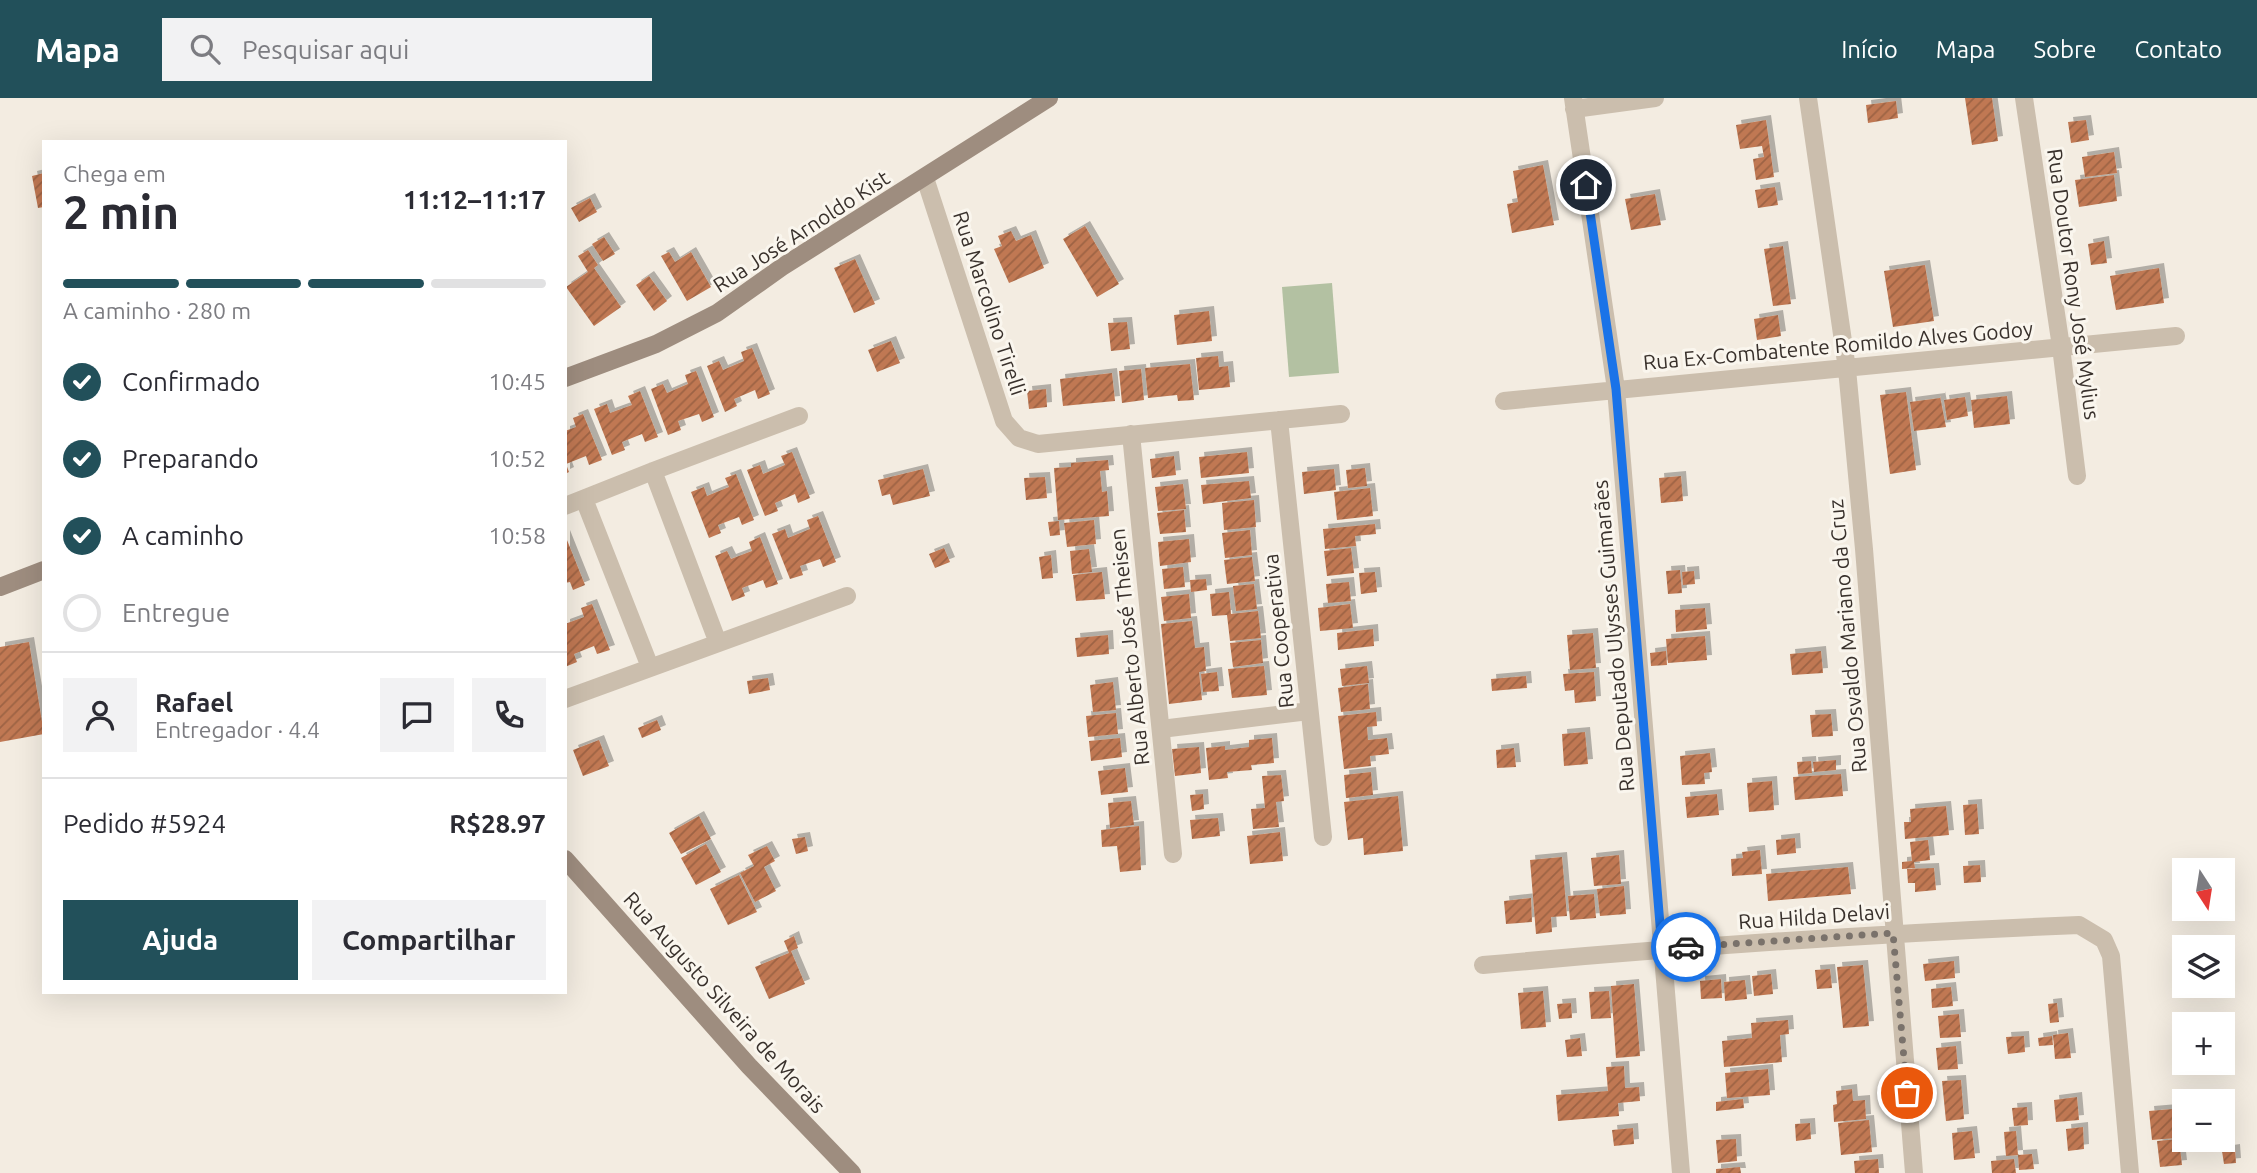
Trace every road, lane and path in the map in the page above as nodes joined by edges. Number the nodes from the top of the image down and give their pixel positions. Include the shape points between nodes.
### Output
1 (1655, 98) edge
2 (1808, 98) edge
3 (2024, 98) edge
4 (1043, 100) edge
5 (1573, 103) edge
6 (925, 178) junction
7 (2176, 336) dead end
8 (2061, 347) junction
9 (1847, 369) junction
10 (567, 377) edge
11 (1616, 389) junction
12 (1504, 401) dead end
13 (1341, 414) dead end
14 (799, 416) dead end
15 (1279, 420) junction
16 (1131, 434) junction
17 (653, 471) junction
18 (2077, 477) dead end
19 (584, 499) junction
20 (567, 505) edge
21 (42, 571) edge
22 (42, 576) edge
23 (7, 584) edge
24 (847, 596) dead end
25 (718, 643) junction
26 (650, 667) junction
27 (567, 698) edge
28 (1309, 711) junction
29 (1161, 729) junction
30 (1322, 836) dead end
31 (1173, 855) dead end
32 (567, 861) edge
33 (1893, 933) junction
34 (1662, 949) junction
35 (1483, 965) dead end
36 (852, 1173) edge
37 (1681, 1173) edge
38 (1914, 1173) edge
39 (2130, 1173) edge

1 - 5 street
2 - 9 street, Rua Osvaldo Mariano da Cruz
3 - 8 street, Rua Doutor Rony José Mylius
4 - 6 street, Rua José Arnoldo Kist
5 - 11 street, Rua Deputado Ulysses Guimarães
6 - 10 street, Rua José Arnoldo Kist via 717,313 656,344
6 - 16 street, Rua Marcolino Tirelli via 1004,421 1020,438 1038,444
7 - 8 street, Rua Ex-Combatente Romildo Alves Godoy
8 - 9 street, Rua Ex-Combatente Romildo Alves Godoy
8 - 18 street, Rua Doutor Rony José Mylius
9 - 11 street, Rua Ex-Combatente Romildo Alves Godoy
9 - 33 street, Rua Osvaldo Mariano da Cruz
11 - 12 street, Rua Ex-Combatente Romildo Alves Godoy
11 - 34 street, Rua Deputado Ulysses Guimarães
13 - 15 street
14 - 17 street
15 - 16 street
15 - 28 street, Rua Cooperativa
16 - 29 street, Rua Alberto José Theisen
17 - 19 street
17 - 25 street
19 - 20 street
19 - 26 street
21 - 23 street
22 - 23 street
24 - 25 street
25 - 26 street
26 - 27 street
28 - 29 street
28 - 30 street, Rua Cooperativa
29 - 31 street, Rua Alberto José Theisen
32 - 36 street, Rua Augusto Silveira de Morais via 749,1066
33 - 34 street, Rua Hilda Delavi
33 - 38 street, Rua Osvaldo Mariano da Cruz
33 - 39 street, Rua Hilda Delavi via 2079,925 2104,940 2111,956
34 - 35 street, Rua Hilda Delavi
34 - 37 street, Rua Deputado Ulysses Guimarães

